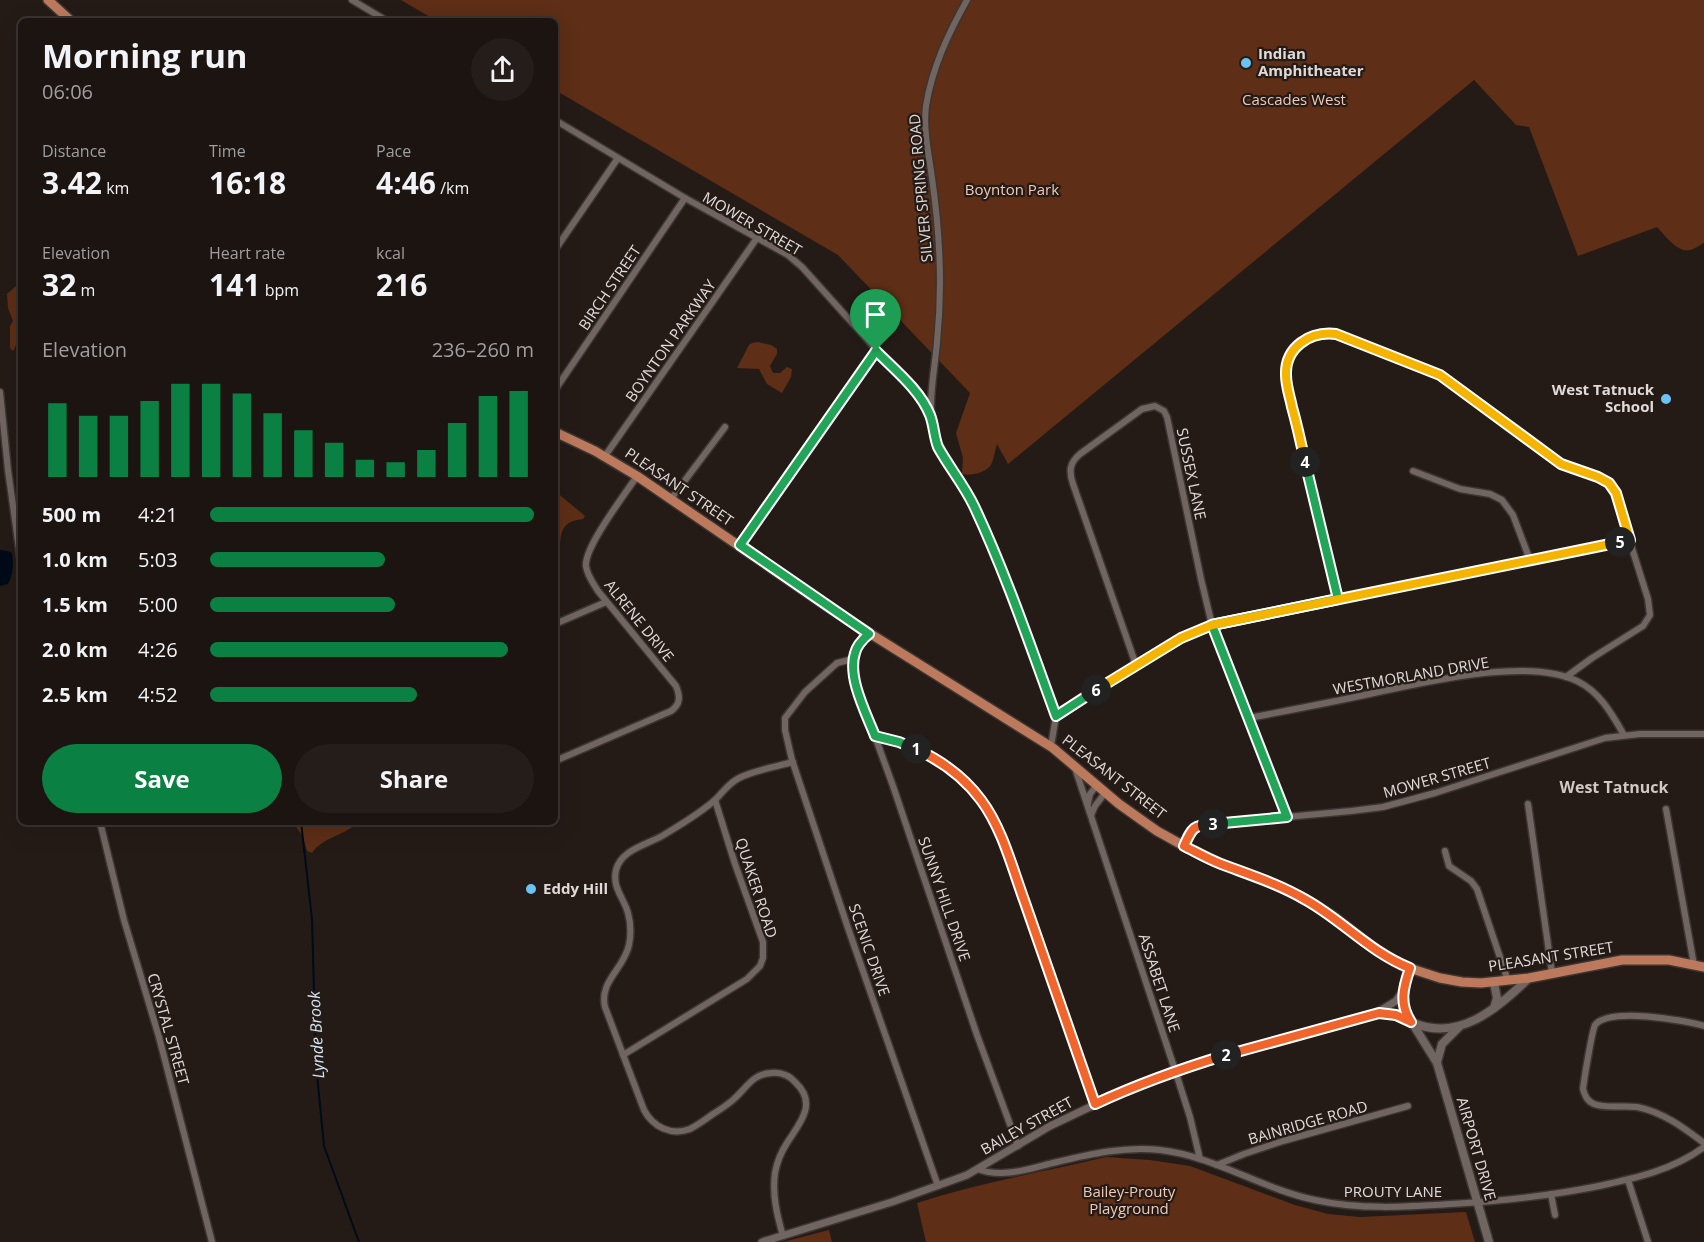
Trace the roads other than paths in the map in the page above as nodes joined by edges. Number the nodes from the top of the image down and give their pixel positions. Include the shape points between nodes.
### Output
1 (48, 0) edge
2 (352, 0) edge
3 (966, 0) edge
4 (68, 18) edge
5 (382, 18) edge
6 (558, 122) edge
7 (618, 158) junction
8 (685, 198) junction
9 (758, 238) junction
10 (558, 246) edge
11 (876, 351) junction
12 (558, 386) edge
13 (0, 392) edge
14 (932, 418) junction
15 (725, 426) dead end
16 (558, 433) edge
17 (605, 456) junction
18 (1413, 471) dead end
19 (637, 476) junction
20 (671, 499) junction
21 (1630, 540) junction
22 (18, 542) edge
23 (740, 545) junction
24 (1530, 560) junction
25 (1338, 599) junction
26 (606, 602) junction
27 (558, 623) edge
28 (1212, 625) junction
29 (869, 634) junction
30 (853, 659) junction
31 (1136, 665) junction
32 (1566, 677) junction
33 (1056, 716) junction
34 (1249, 718) junction
35 (1704, 734) edge
36 (1624, 735) junction
37 (875, 736) junction
38 (1051, 746) junction
39 (558, 760) edge
40 (793, 762) junction
41 (1074, 765) junction
42 (1097, 785) junction
43 (1106, 793) junction
44 (715, 800) junction
45 (1528, 804) dead end
46 (1088, 807) junction
47 (1666, 809) dead end
48 (1090, 816) junction
49 (1287, 817) junction
50 (101, 825) edge
51 (1184, 846) junction
52 (1445, 851) dead end
53 (1694, 964) junction
54 (1410, 968) junction
55 (1704, 968) edge
56 (1552, 973) junction
57 (1529, 978) junction
58 (1509, 981) junction
59 (1494, 983) junction
60 (1403, 991) junction
61 (1492, 1011) junction
62 (1375, 1013) junction
63 (1411, 1022) junction
64 (1460, 1026) junction
65 (1704, 1026) edge
66 (623, 1055) junction
67 (1437, 1063) junction
68 (1175, 1070) junction
69 (1095, 1104) junction
70 (1408, 1106) dead end
71 (1704, 1145) edge
72 (1018, 1146) junction
73 (1200, 1159) junction
74 (1217, 1165) junction
75 (977, 1169) junction
76 (1628, 1180) junction
77 (938, 1186) junction
78 (1551, 1194) junction
79 (1478, 1202) junction
80 (1555, 1215) dead end
81 (783, 1236) junction
82 (212, 1242) edge
83 (762, 1242) edge
84 (1489, 1242) edge
85 (1648, 1242) edge

1 - 4 main road
2 - 5 street
3 - 14 street, SILVER SPRING ROAD via 939,56 926,107 940,256
6 - 7 street, MOWER STREET
7 - 8 street, MOWER STREET
7 - 10 street
8 - 9 street, MOWER STREET
8 - 12 street, BIRCH STREET
9 - 11 street, MOWER STREET via 802,267
9 - 17 street, BOYNTON PARKWAY
11 - 14 street, MOWER STREET via 912,388
11 - 23 street
13 - 22 street
14 - 33 street, MOWER STREET via 938,447 972,503 992,547
15 - 20 street
16 - 17 main road, PLEASANT STREET
17 - 19 main road, PLEASANT STREET
18 - 24 street via 1502,500 1513,515
19 - 20 main road, PLEASANT STREET
19 - 26 street, ALRENE DRIVE via 586,557 589,576
20 - 23 main road, PLEASANT STREET
21 - 24 street
21 - 25 street via 1615,490 1604,480 1561,464 1440,375 1345,337 1320,334 1305,339 1293,351 1286,381
21 - 32 street via 1649,603 1648,619
23 - 29 main road, PLEASANT STREET
24 - 25 street
25 - 28 street
26 - 27 street
26 - 39 street, ALRENE DRIVE via 676,686 679,701 671,711
28 - 31 street
28 - 31 street, SUSSEX LANE via 1166,413 1160,408 1146,407 1076,457 1070,472
28 - 34 street, SUSSEX LANE
29 - 30 street via 855,650
29 - 38 main road, PLEASANT STREET
30 - 37 street, SUNNY HILL DRIVE via 857,687
30 - 40 street, SCENIC DRIVE via 837,663 788,712 785,730
31 - 33 street
32 - 34 street, WESTMORLAND DRIVE via 1534,672 1470,675
32 - 36 street, WESTMORLAND DRIVE via 1597,695
33 - 38 street, MOWER STREET
34 - 49 street, SUSSEX LANE
35 - 36 street, MOWER STREET
36 - 49 street, MOWER STREET via 1394,804
37 - 69 street via 933,757 968,784 982,801 1012,864
37 - 72 street, SUNNY HILL DRIVE
38 - 41 main road, PLEASANT STREET
40 - 44 street via 739,778
40 - 77 street, SCENIC DRIVE
41 - 42 main road, PLEASANT STREET
41 - 46 street, ASSABET LANE
42 - 43 main road, PLEASANT STREET
42 - 46 street
43 - 48 street
43 - 51 main road, PLEASANT STREET
44 - 66 street via 629,853 617,868 615,885 628,914 630,935 625,958 606,984 603,998
44 - 66 street, QUAKER ROAD via 763,942 763,958 747,979
45 - 56 street
46 - 48 street, ASSABET LANE
47 - 53 street
48 - 68 street, ASSABET LANE
49 - 51 street, MOWER STREET via 1198,825
50 - 82 street, CRYSTAL STREET
51 - 54 main road, PLEASANT STREET via 1307,900 1384,956
52 - 58 street via 1449,866 1477,889
53 - 55 main road, PLEASANT STREET
53 - 56 main road, PLEASANT STREET via 1622,960
54 - 59 main road, PLEASANT STREET via 1451,980
54 - 60 main road
56 - 57 main road, PLEASANT STREET
57 - 58 main road, PLEASANT STREET
57 - 61 main road
58 - 59 main road, PLEASANT STREET
59 - 61 main road via 1497,998
60 - 62 street, BAILEY STREET via 1396,1001
60 - 63 main road, AIRPORT DRIVE via 1404,1008
61 - 64 main road
62 - 63 street, BAILEY STREET via 1392,1014
62 - 68 street, BAILEY STREET
63 - 64 main road via 1423,1027
63 - 67 main road, AIRPORT DRIVE
64 - 67 main road via 1442,1044
65 - 71 street via 1642,1016 1599,1022 1593,1032 1583,1089 1593,1104 1650,1111 1676,1123
66 - 81 street via 646,1115 668,1130 694,1127 731,1102 760,1075 782,1074 800,1086 806,1112 783,1149 774,1180
67 - 79 main road, AIRPORT DRIVE
68 - 69 street, BAILEY STREET
68 - 73 street, ASSABET LANE
69 - 72 street, BAILEY STREET
70 - 74 street, BAINRIDGE ROAD via 1283,1141
71 - 76 street, PROUTY LANE via 1690,1158
72 - 75 street, BAILEY STREET
73 - 74 street, PROUTY LANE
73 - 75 street, PROUTY LANE via 1159,1150 1134,1150 1091,1154 1007,1174
74 - 79 street, PROUTY LANE via 1304,1197 1338,1204 1395,1207
75 - 77 street, BAILEY STREET
76 - 78 street, PROUTY LANE
76 - 85 street
77 - 81 street, BAILEY STREET
78 - 79 street, PROUTY LANE
78 - 80 street
79 - 84 main road, AIRPORT DRIVE
81 - 83 street, BAILEY STREET

